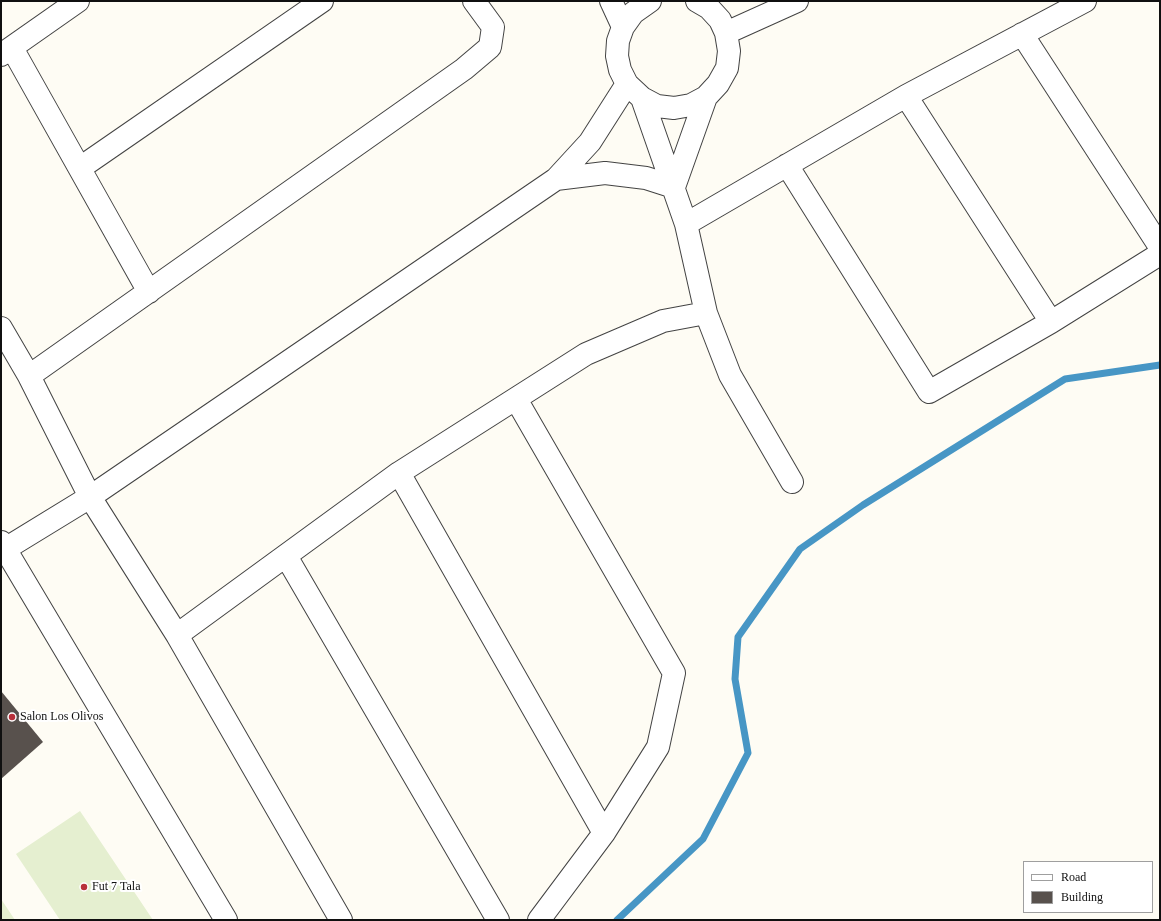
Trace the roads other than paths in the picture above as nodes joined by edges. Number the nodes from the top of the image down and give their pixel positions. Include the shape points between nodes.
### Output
1 (78, 1) edge
2 (322, 1) edge
3 (474, 1) edge
4 (611, 1) edge
5 (650, 1) edge
6 (697, 1) edge
7 (795, 1) edge
8 (1085, 1) edge
9 (623, 27) junction
10 (726, 33) junction
11 (1022, 34) junction
12 (6, 51) edge
13 (635, 91) junction
14 (906, 96) junction
15 (706, 97) junction
16 (787, 165) junction
17 (80, 168) junction
18 (556, 179) junction
19 (674, 187) junction
20 (686, 224) junction
21 (1160, 247) edge
22 (1160, 254) edge
23 (149, 292) junction
24 (706, 313) junction
25 (1051, 322) junction
26 (1, 328) edge
27 (29, 376) junction
28 (516, 399) junction
29 (399, 474) junction
30 (792, 482) dead end
31 (90, 496) junction
32 (3, 545) edge
33 (286, 556) junction
34 (177, 636) junction
35 (604, 833) junction
36 (226, 920) edge
37 (340, 920) edge
38 (498, 920) edge
39 (539, 920) edge

1 - 12 street
2 - 17 street
3 - 23 street via 493,27 490,47 458,74
4 - 9 street
5 - 9 street via 633,13
6 - 10 street via 709,8 720,20
7 - 10 street
8 - 11 street
9 - 13 street via 618,41 617,56 620,70
10 - 15 street via 729,51 727,68 718,84
11 - 14 street
11 - 21 street
12 - 17 street
13 - 15 street via 657,106 674,108 691,105
13 - 18 street
13 - 19 street
14 - 16 street
14 - 25 street
15 - 19 street
16 - 20 street
16 - 25 street via 928,392
17 - 23 street
18 - 19 street via 605,173 646,178
18 - 31 street
19 - 20 street
20 - 24 street
22 - 25 street
23 - 27 street
24 - 28 street via 663,321 586,354
24 - 30 street via 730,375
26 - 27 street
27 - 31 street
28 - 29 street
28 - 35 street via 674,673 658,747
29 - 33 street
29 - 35 street
31 - 32 street
31 - 34 street
32 - 36 street
33 - 34 street
33 - 38 street
34 - 37 street
35 - 39 street

